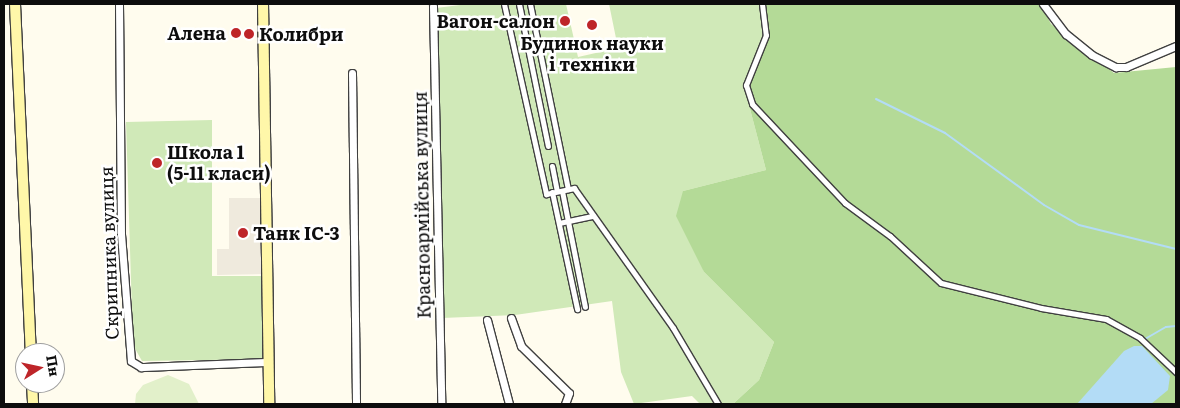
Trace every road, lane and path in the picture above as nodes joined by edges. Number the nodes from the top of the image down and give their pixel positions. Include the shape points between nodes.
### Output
1 (15, 4) edge
2 (119, 4) edge
3 (263, 4) edge
4 (504, 4) edge
5 (518, 4) edge
6 (530, 4) edge
7 (762, 4) edge
8 (1043, 4) edge
9 (433, 6) dead end
10 (1176, 46) edge
11 (352, 73) dead end
12 (548, 146) dead end
13 (552, 166) dead end
14 (568, 189) junction
15 (557, 192) junction
16 (594, 216) junction
17 (568, 221) junction
18 (559, 223) junction
19 (585, 306) dead end
20 (576, 308) dead end
21 (511, 318) dead end
22 (487, 320) dead end
23 (31, 343) edge
24 (268, 362) junction
25 (1176, 372) edge
26 (269, 404) edge
27 (356, 404) edge
28 (441, 404) edge
29 (509, 404) edge
30 (565, 404) edge
31 (718, 404) edge

1 - 23 main road
2 - 24 street, Скрипника вулиця via 121,234 131,361 141,367
3 - 24 main road
4 - 15 street via 546,194
5 - 12 street
6 - 14 street
7 - 25 street via 766,35 746,85 752,104 845,203 890,236 941,283 1040,308 1106,319 1140,338
8 - 10 street via 1066,34 1092,55 1116,67 1126,67
9 - 28 street, Красноармійська вулиця
11 - 27 street
13 - 15 street
14 - 15 street
14 - 16 street via 574,188
15 - 17 street
15 - 18 street
16 - 17 street
16 - 31 street via 674,328
17 - 18 street
17 - 19 street
18 - 20 street
21 - 30 street via 521,346 568,393
22 - 29 street
24 - 26 main road

